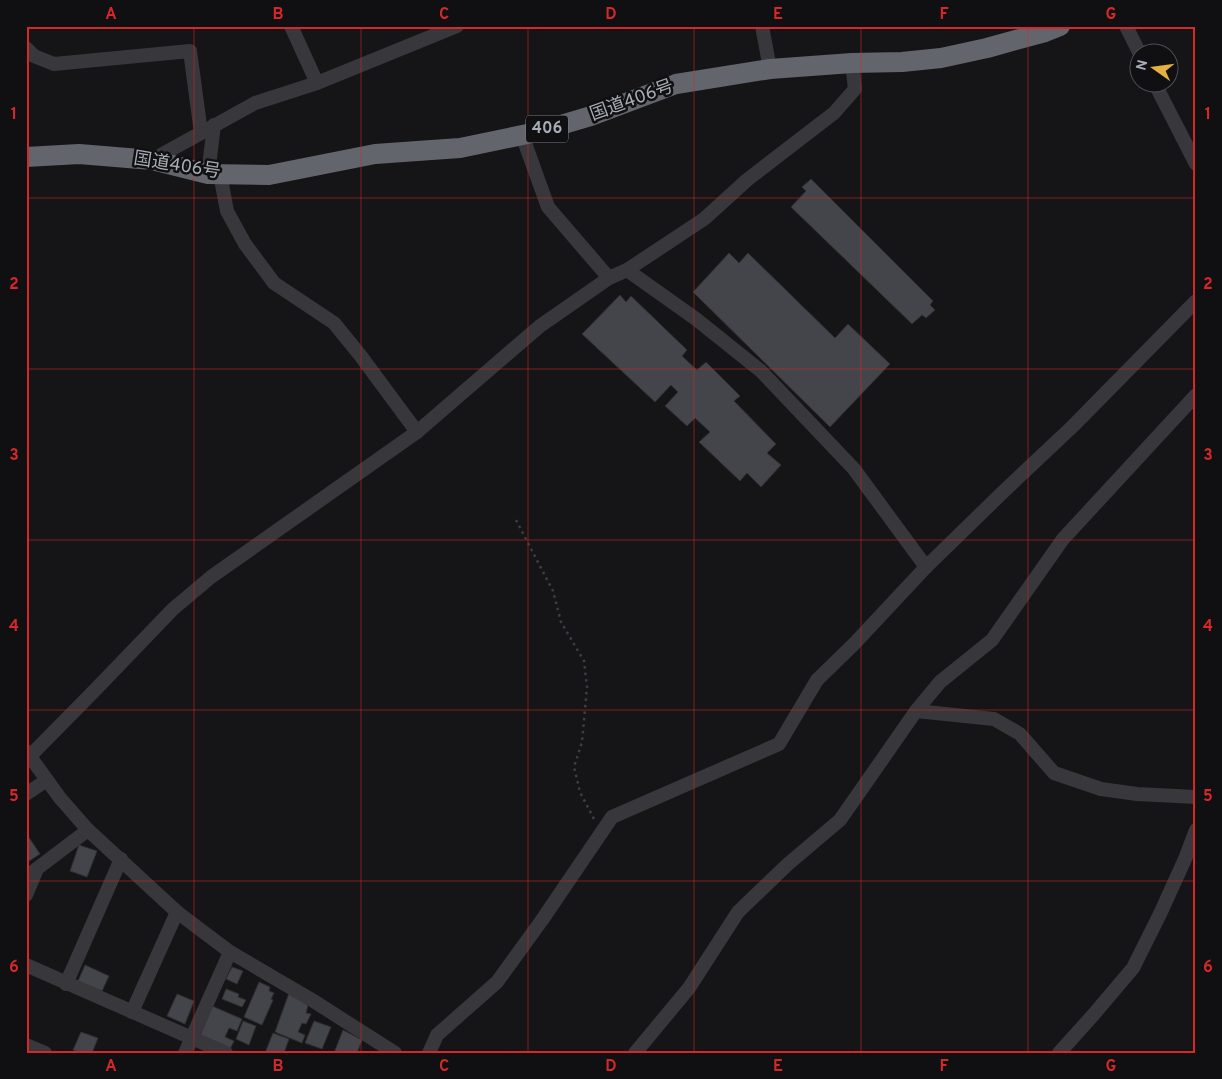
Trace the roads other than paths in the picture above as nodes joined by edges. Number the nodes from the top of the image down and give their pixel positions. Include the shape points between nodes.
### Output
1 (291, 26) edge
2 (457, 26) edge
3 (762, 26) edge
4 (1060, 26) edge
5 (1126, 26) edge
6 (1134, 42) edge
7 (26, 48) edge
8 (852, 63) junction
9 (770, 69) junction
10 (317, 83) junction
11 (1159, 92) edge
12 (214, 125) junction
13 (200, 133) junction
14 (522, 135) junction
15 (26, 158) edge
16 (152, 160) junction
17 (1196, 164) edge
18 (214, 174) junction
19 (627, 270) junction
20 (609, 278) junction
21 (1196, 301) edge
22 (1196, 396) edge
23 (417, 432) junction
24 (926, 567) junction
25 (916, 711) junction
26 (28, 753) edge
27 (47, 780) junction
28 (26, 794) edge
29 (1196, 797) edge
30 (88, 830) junction
31 (1196, 830) edge
32 (121, 859) junction
33 (32, 873) edge
34 (26, 895) edge
35 (177, 912) junction
36 (230, 952) junction
37 (26, 965) edge
38 (66, 984) junction
39 (132, 1012) junction
40 (191, 1038) junction
41 (26, 1045) edge
42 (45, 1053) edge
43 (184, 1053) edge
44 (226, 1053) edge
45 (395, 1053) edge
46 (429, 1053) edge
47 (635, 1053) edge
48 (1059, 1053) edge

1 - 10 street
2 - 10 street
3 - 9 street
4 - 8 highway, 国道406号 / 406 via 941,58
5 - 6 street
7 - 13 street via 34,56 54,64 190,51
8 - 9 highway, 国道406号 / 406
8 - 19 street via 855,89 834,113 747,180 704,219
9 - 14 highway, 国道406号 / 406 via 676,84 591,116
10 - 12 street via 255,103
11 - 17 street
12 - 13 street
12 - 18 street
13 - 16 street
14 - 18 highway, 国道406号 / 406 via 460,148 375,154 268,175
14 - 20 street via 548,207
15 - 16 highway, 国道406号 / 406 via 79,154
16 - 18 highway, 国道406号 / 406
18 - 23 street via 227,211 245,244 274,283 334,323
19 - 20 street
19 - 24 street via 761,371 854,469
20 - 23 street via 540,326
21 - 24 street via 1073,426
22 - 25 street via 1063,540 992,640 940,682
23 - 26 street via 211,577 172,609 96,689
24 - 46 street via 817,680 779,744 612,817 498,982 437,1035
25 - 29 street via 994,719 1020,734 1054,774 1101,789
25 - 47 street via 840,820 738,912 689,988
26 - 27 street
27 - 28 street
27 - 30 street
30 - 32 street
30 - 33 street
31 - 48 street via 1133,968
32 - 35 street
32 - 38 street
33 - 34 street
35 - 36 street
35 - 39 street
36 - 40 street
36 - 45 street
37 - 38 street
38 - 39 street
39 - 40 street
40 - 43 street
40 - 44 street
41 - 42 street

